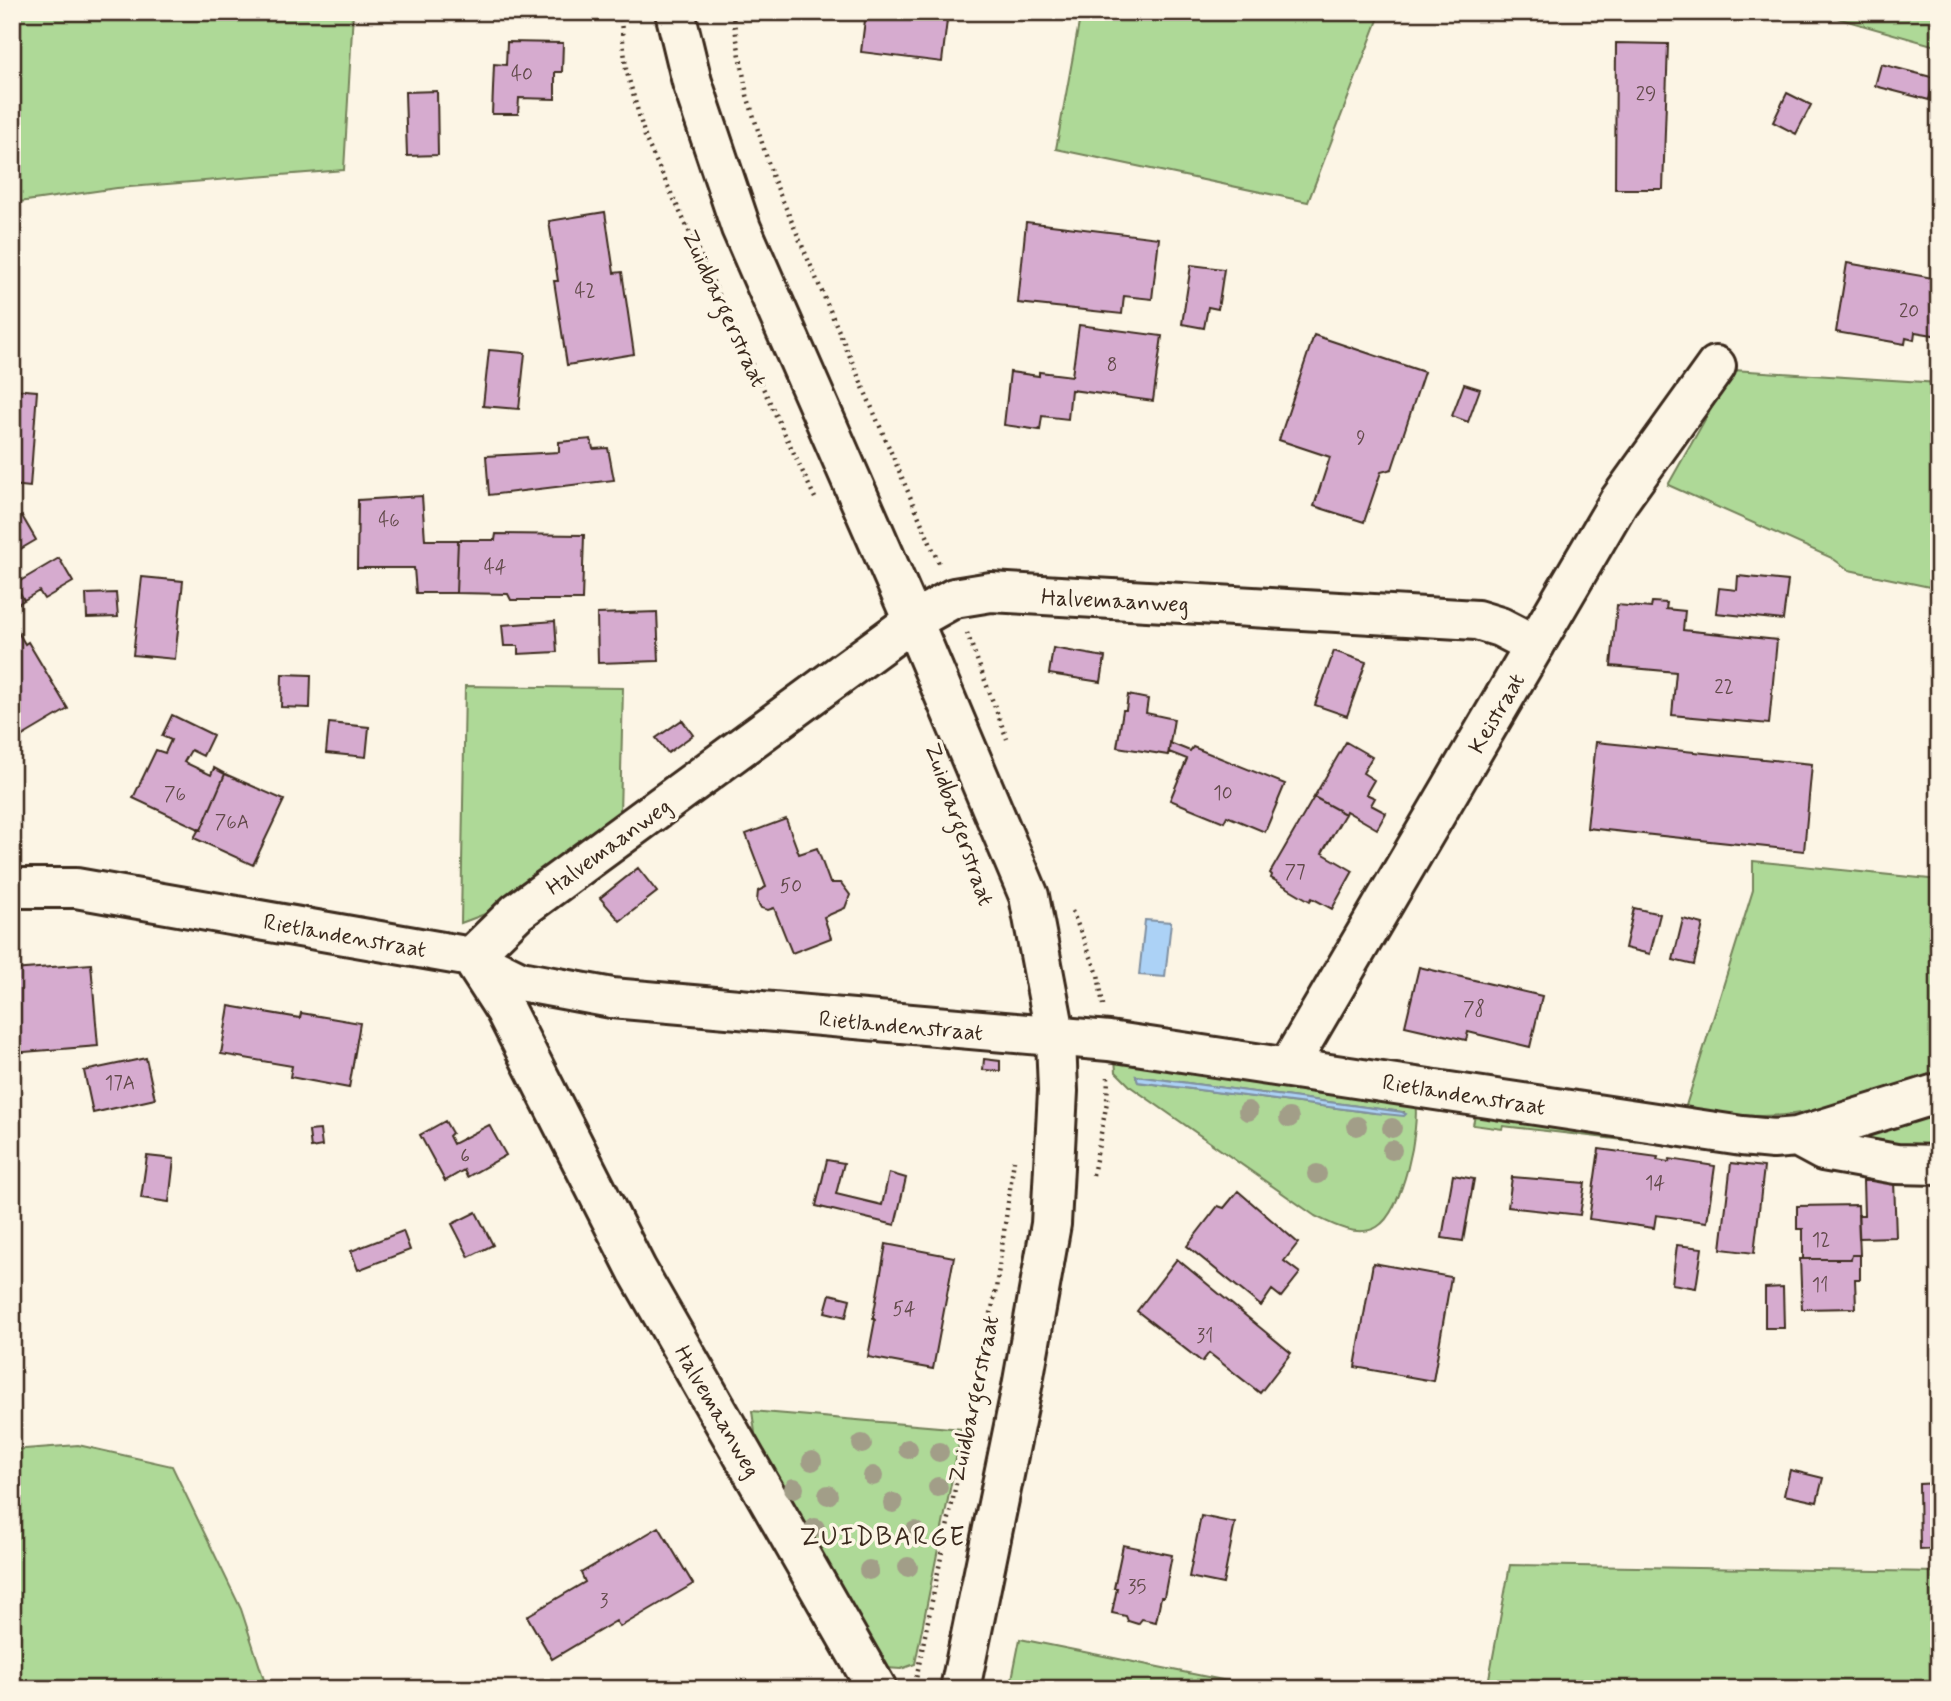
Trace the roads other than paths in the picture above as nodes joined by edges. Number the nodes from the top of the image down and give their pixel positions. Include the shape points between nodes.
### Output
1 (675, 12) edge
2 (1716, 366) dead end
3 (913, 621) junction
4 (1535, 645) junction
5 (12, 888) edge
6 (471, 957) junction
7 (1056, 1038) junction
8 (1288, 1067) junction
9 (1939, 1093) edge
10 (1797, 1137) junction
11 (1939, 1165) edge
12 (877, 1689) edge
13 (960, 1689) edge

1 - 3 street, Zuidbargerstraat via 692,82 741,228
2 - 4 street, Keistraat via 1619,501
3 - 4 street, Halvemaanweg via 954,598 991,593 1477,620
3 - 6 street, Halvemaanweg via 517,912
3 - 7 street, Zuidbargerstraat via 1029,897
4 - 8 street, Keistraat
5 - 6 street, Rietlandenstraat via 76,888
6 - 7 street, Rietlandenstraat via 528,984 612,998
6 - 12 street, Halvemaanweg via 505,1010 638,1270
7 - 8 street, Rietlandenstraat via 1109,1041
7 - 13 street, Zuidbargerstraat via 1051,1224
8 - 10 street, Rietlandenstraat via 1742,1136
9 - 10 street, Rietlandenstraat
10 - 11 street, Rietlandenstraat via 1823,1151 1896,1164

